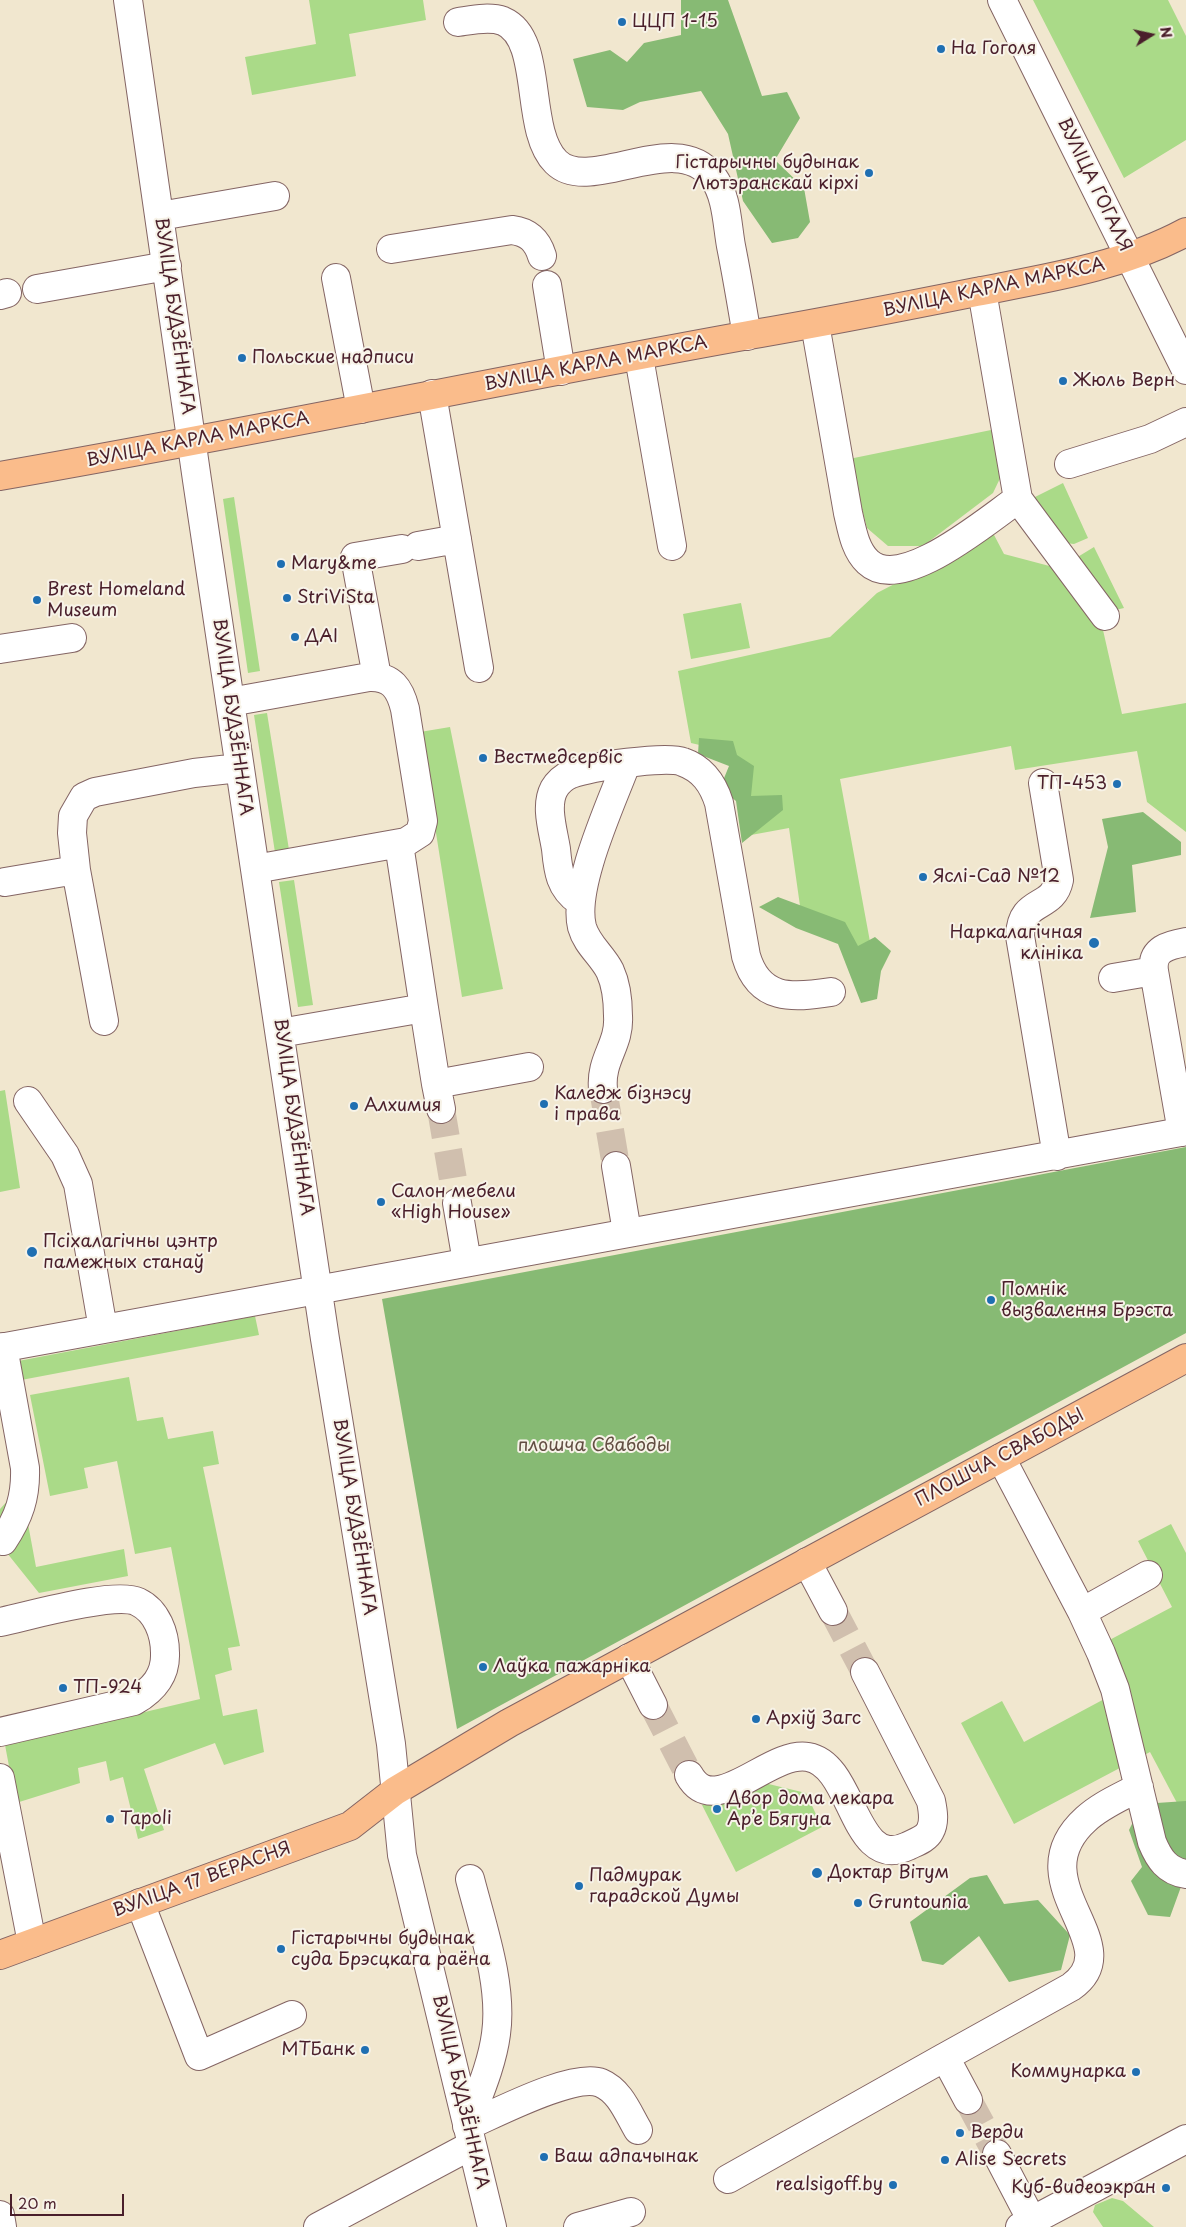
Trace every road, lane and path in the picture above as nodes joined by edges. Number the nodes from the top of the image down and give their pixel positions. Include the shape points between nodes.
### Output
1 (128, 0) edge
2 (1002, 0) edge
3 (458, 22) dead end
4 (275, 196) dead end
5 (160, 216) junction
6 (1186, 232) edge
7 (391, 249) dead end
8 (542, 256) dead end
9 (1129, 258) junction
10 (167, 266) junction
11 (336, 278) dead end
12 (547, 285) dead end
13 (37, 289) dead end
14 (982, 291) junction
15 (815, 324) junction
16 (747, 336) junction
17 (639, 357) junction
18 (1186, 370) edge
19 (561, 371) junction
20 (432, 394) junction
21 (361, 409) junction
22 (1186, 422) edge
23 (191, 442) junction
24 (1069, 464) dead end
25 (0, 476) edge
26 (1018, 499) junction
27 (457, 539) junction
28 (672, 546) dead end
29 (1105, 616) dead end
30 (72, 638) dead end
31 (0, 649) edge
32 (479, 668) dead end
33 (376, 677) junction
34 (230, 702) junction
35 (626, 764) junction
36 (239, 768) junction
37 (1043, 783) dead end
38 (399, 844) junction
39 (255, 868) junction
40 (76, 870) junction
41 (5, 882) dead end
42 (579, 902) junction
43 (1186, 942) edge
44 (1154, 971) junction
45 (1113, 978) dead end
46 (831, 992) dead end
47 (424, 1008) junction
48 (104, 1020) dead end
49 (280, 1033) junction
50 (529, 1067) dead end
51 (603, 1089) tunnel mouth
52 (28, 1101) dead end
53 (1184, 1131) edge
54 (1057, 1156) junction
55 (616, 1166) tunnel mouth
56 (457, 1203) tunnel mouth
57 (626, 1232) junction
58 (468, 1262) junction
59 (318, 1290) junction
60 (103, 1329) junction
61 (1, 1348) edge
62 (1186, 1358) edge
63 (1001, 1458) junction
64 (3, 1541) dead end
65 (807, 1562) junction
66 (1148, 1575) dead end
67 (833, 1610) tunnel mouth
68 (1082, 1612) junction
69 (0, 1622) edge
70 (629, 1658) junction
71 (865, 1672) tunnel mouth
72 (653, 1705) tunnel mouth
73 (0, 1732) edge
74 (689, 1774) tunnel mouth
75 (0, 1778) edge
76 (1138, 1788) junction
77 (395, 1791) junction
78 (1186, 1874) edge
79 (470, 1879) dead end
80 (140, 1903) junction
81 (32, 1943) junction
82 (0, 1955) edge
83 (292, 2015) dead end
84 (946, 2057) junction
85 (968, 2100) tunnel mouth
86 (638, 2130) dead end
87 (469, 2135) junction
88 (1186, 2139) edge
89 (997, 2154) tunnel mouth
90 (728, 2179) dead end
91 (631, 2212) dead end
92 (0, 2214) edge
93 (1026, 2224) edge
94 (2, 2227) edge
95 (318, 2227) edge
96 (492, 2227) edge
97 (578, 2227) edge

1 - 5 street, ВУЛІЦА БУДЗЁННАГА
2 - 9 street, ВУЛІЦА ГОГАЛЯ
3 - 16 street via 492,19 502,21 518,33 526,51 540,131 548,152 561,167 570,171 592,171 667,158 687,160 705,168 714,178 723,200
4 - 5 street
5 - 10 street, ВУЛІЦА БУДЗЁННАГА
6 - 9 main road, ВУЛІЦА КАРЛА МАРКСА
7 - 8 street via 512,230 530,235
9 - 14 main road, ВУЛІЦА КАРЛА МАРКСА
9 - 18 street, ВУЛІЦА ГОГАЛЯ
10 - 13 street
10 - 23 street, ВУЛІЦА БУДЗЁННАГА
11 - 21 street
12 - 19 street
14 - 15 main road, ВУЛІЦА КАРЛА МАРКСА
14 - 26 street
15 - 16 main road, ВУЛІЦА КАРЛА МАРКСА
15 - 26 street via 851,528 869,563 887,571 911,568
16 - 17 main road, ВУЛІЦА КАРЛА МАРКСА
17 - 19 main road, ВУЛІЦА КАРЛА МАРКСА
17 - 28 street
19 - 20 main road, ВУЛІЦА КАРЛА МАРКСА
20 - 21 main road, ВУЛІЦА КАРЛА МАРКСА
20 - 27 street
21 - 23 main road, ВУЛІЦА КАРЛА МАРКСА
22 - 24 street via 1150,440
23 - 25 main road, ВУЛІЦА КАРЛА МАРКСА
23 - 34 street, ВУЛІЦА БУДЗЁННАГА
26 - 29 street
27 - 32 street
27 - 33 street via 355,557
30 - 31 street
33 - 34 street
33 - 38 street via 390,681 400,692 423,821 416,838
34 - 36 street, ВУЛІЦА БУДЗЁННАГА
35 - 42 street via 586,872
35 - 42 street via 574,773 559,781 552,795 551,814 559,872 566,890
35 - 46 street via 670,759 682,761 702,773 719,803 746,956 755,978 763,987 786,995
36 - 39 street, ВУЛІЦА БУДЗЁННАГА
36 - 40 street via 107,789 84,797 74,816 72,833
37 - 54 street via 1059,880 1055,892 1026,912 1020,936
38 - 39 street
38 - 47 street
39 - 49 street, ВУЛІЦА БУДЗЁННАГА
40 - 41 street
40 - 48 street
42 - 51 street via 582,928 610,972 617,1004 618,1033 604,1066
43 - 44 street via 1160,950 1154,959
44 - 45 street
44 - 53 street
47 - 49 street
47 - 50 street via 438,1097
49 - 59 street, ВУЛІЦА БУДЗЁННАГА
52 - 60 street via 65,1155 78,1184
53 - 54 street
54 - 57 street
55 - 57 street
56 - 58 street
57 - 58 street
58 - 59 street
59 - 60 street
59 - 77 street, ВУЛІЦА БУДЗЁННАГА via 391,1744
60 - 61 street
61 - 64 street via 26,1482 21,1510
62 - 63 main road, ПЛОШЧА СВАБОДЫ
63 - 65 main road, ПЛОШЧА СВАБОДЫ
63 - 68 street
65 - 67 street
65 - 70 main road, ПЛОШЧА СВАБОДЫ
66 - 68 street
68 - 76 street via 1115,1689
69 - 73 street via 107,1600 128,1599 151,1612 161,1627 166,1660 156,1684 134,1701
70 - 72 street
70 - 77 main road, ПЛОШЧА СВАБОДЫ via 509,1723
71 - 74 street via 931,1802 933,1823 923,1838 894,1850 877,1846 865,1833 830,1770 813,1758 798,1756 784,1760 716,1792 698,1787
75 - 81 street
76 - 78 street via 1156,1853 1170,1869
76 - 84 street via 1085,1820 1071,1836 1064,1856 1064,1887 1089,1942 1091,1960 1085,1975 1071,1987
77 - 80 main road, ВУЛІЦА 17 ВЕРАСНЯ via 350,1826
77 - 87 street, ВУЛІЦА БУДЗЁННАГА via 402,1855
79 - 87 street via 494,1979 498,2010 490,2061
80 - 81 main road, ВУЛІЦА 17 ВЕРАСНЯ
80 - 83 street via 199,2056
81 - 82 main road, ВУЛІЦА 17 ВЕРАСНЯ
84 - 85 street
84 - 90 street
86 - 87 street via 611,2089 600,2082 587,2080 558,2087
87 - 95 street
87 - 96 street, ВУЛІЦА БУДЗЁННАГА
88 - 93 street
89 - 93 street
91 - 97 street
92 - 94 street

